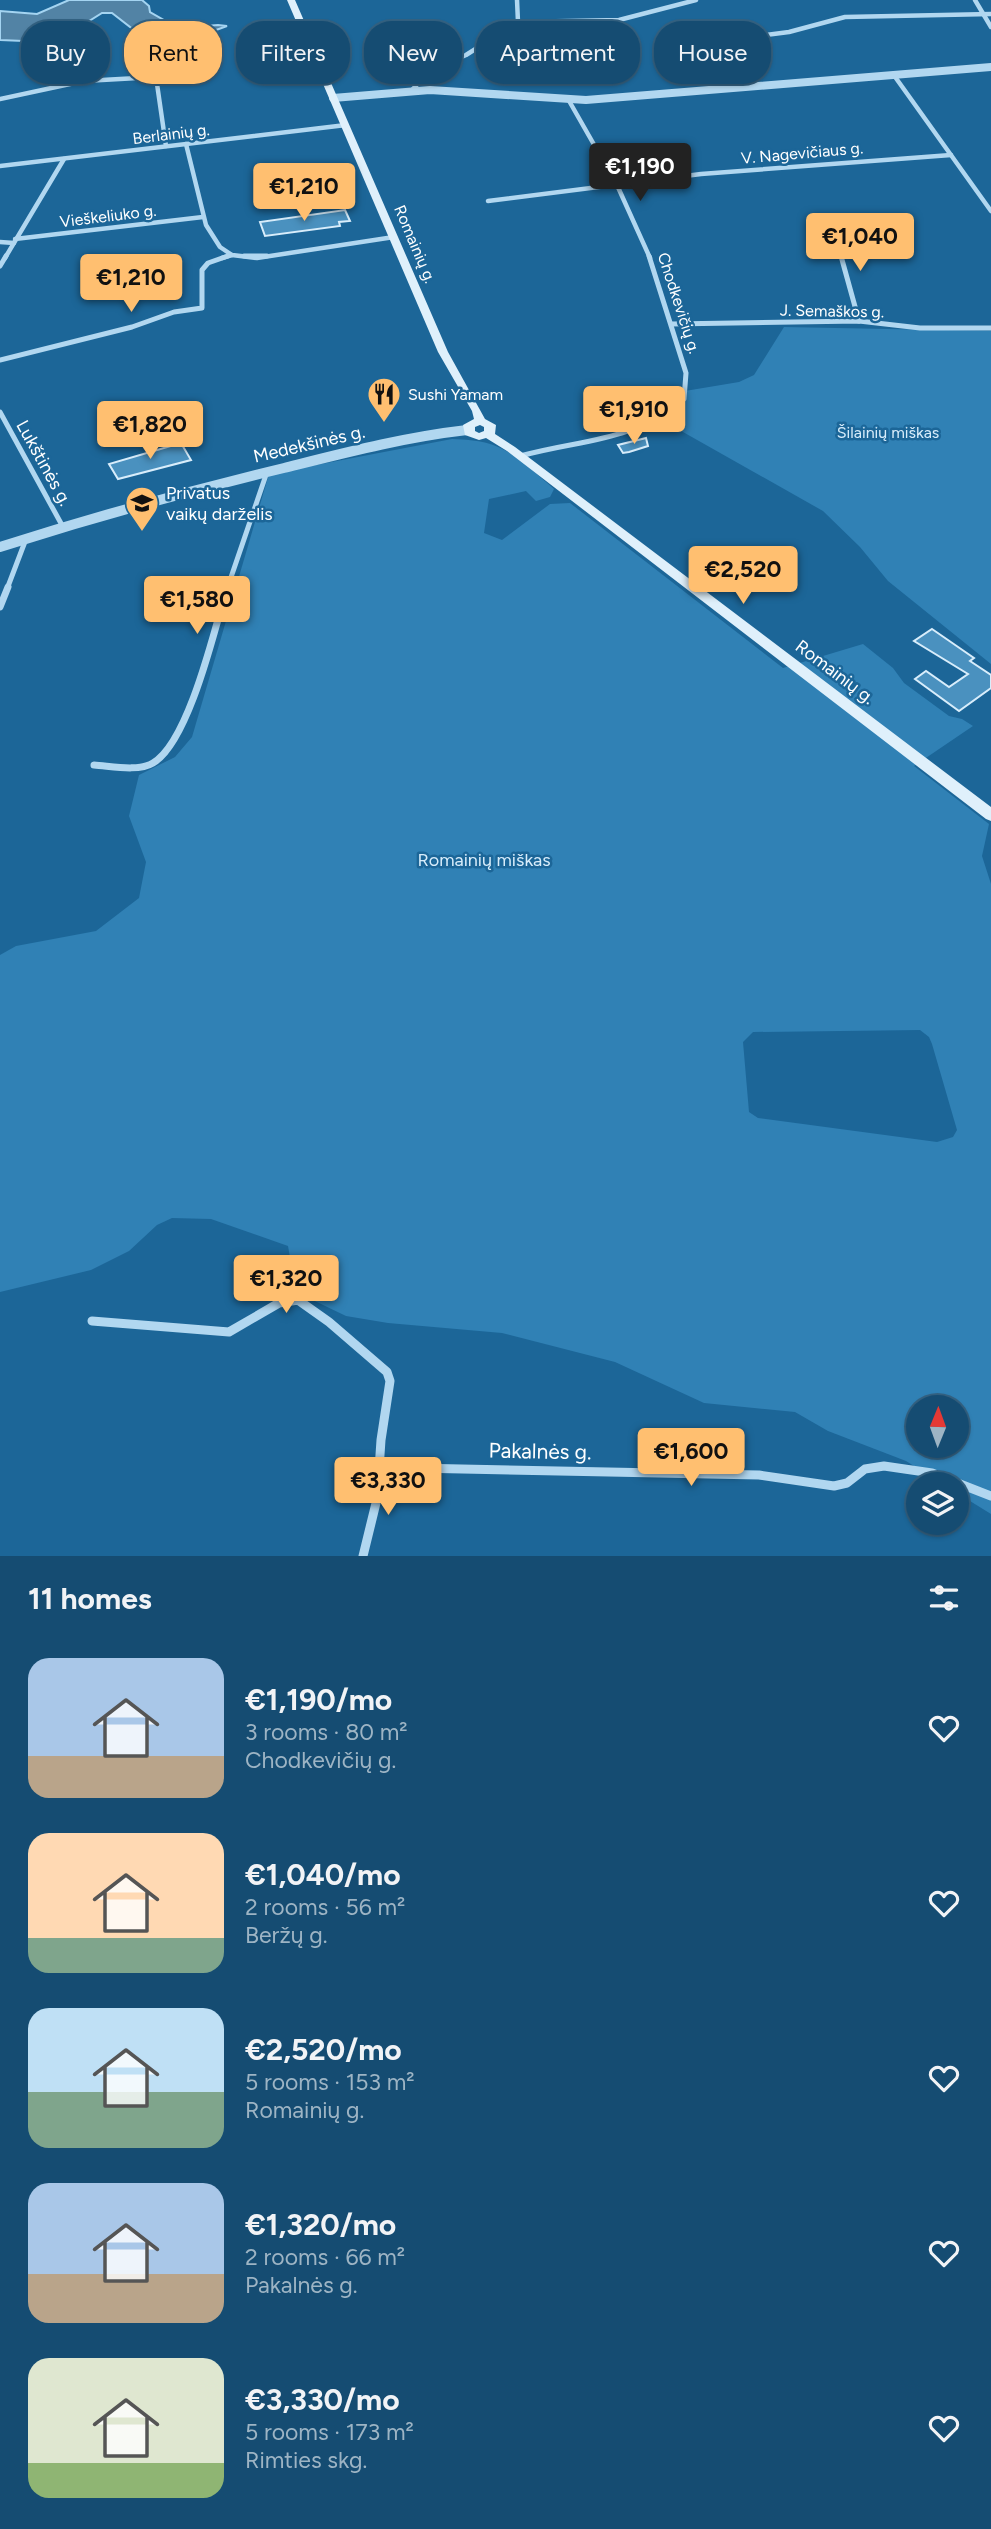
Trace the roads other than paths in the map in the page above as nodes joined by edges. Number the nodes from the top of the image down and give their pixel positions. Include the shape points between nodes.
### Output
1 (291, 0) edge
2 (517, 0) edge
3 (696, 0) edge
4 (975, 0) edge
5 (984, 14) junction
6 (991, 14) edge
7 (518, 21) edge
8 (569, 21) edge
9 (991, 27) edge
10 (771, 34) edge
11 (476, 49) edge
12 (991, 67) edge
13 (893, 74) junction
14 (412, 90) junction
15 (333, 98) junction
16 (0, 99) edge
17 (568, 99) junction
18 (346, 125) junction
19 (186, 144) junction
20 (166, 146) junction
21 (951, 155) junction
22 (64, 159) junction
23 (0, 166) edge
24 (617, 185) junction
25 (488, 201) dead end
26 (991, 211) edge
27 (203, 217) junction
28 (835, 233) dead end
29 (394, 237) junction
30 (14, 241) junction
31 (0, 242) edge
32 (232, 255) junction
33 (0, 266) edge
34 (859, 321) junction
35 (672, 324) junction
36 (991, 328) edge
37 (0, 360) edge
38 (0, 412) edge
39 (480, 421) junction
40 (467, 430) junction
41 (488, 435) junction
42 (520, 456) junction
43 (267, 471) junction
44 (63, 527) junction
45 (26, 538) junction
46 (0, 547) edge
47 (0, 607) edge
48 (94, 765) dead end
49 (991, 815) edge
50 (92, 1321) dead end
51 (380, 1472) junction
52 (991, 1496) edge
53 (363, 1556) edge

1 - 15 main road, Romainių g.
2 - 7 street
3 - 8 street via 620,20
4 - 5 street
5 - 6 street
5 - 9 street
5 - 10 street via 845,17
11 - 14 street via 429,72
12 - 13 street
13 - 17 street
13 - 21 street
14 - 15 street
14 - 17 street
15 - 18 main road, Romainių g.
16 - 20 street via 84,81 156,76
17 - 24 street, Chodkevičių g.
18 - 19 street, Berlainių g.
18 - 29 main road, Romainių g.
19 - 20 street, Berlainių g.
19 - 27 street
20 - 22 street, Berlainių g.
21 - 24 street, V. Nagevičiaus g.
21 - 26 street
22 - 23 street, Berlainių g.
22 - 30 street
24 - 25 street, V. Nagevičiaus g.
24 - 35 street, Chodkevičių g. via 647,250
27 - 30 street, Vieškeliuko g.
27 - 32 street via 212,237
28 - 34 street
29 - 32 street via 257,258
29 - 39 main road, Romainių g. via 443,352
30 - 31 street, Vieškeliuko g.
30 - 33 street
32 - 37 street via 208,263 202,270 202,308
34 - 35 street, J. Semaškos g.
34 - 36 street, J. Semaškos g. via 920,328
35 - 42 street, Chodkevičių g. via 686,373 684,399 662,418 628,434
38 - 44 street, Lukštinės g.
39 - 40 main road
39 - 41 main road, Romainių g. via 492,428
40 - 41 main road via 475,436
40 - 43 street, Medekšinės g.
41 - 42 main road, Romainių g.
42 - 49 main road, Romainių g.
43 - 44 street, Medekšinės g.
43 - 48 street via 192,700 173,744 153,763 141,767
44 - 45 street, Medekšinės g.
45 - 46 street, Medekšinės g.
45 - 47 street
50 - 51 street via 229,1332 279,1302 298,1300 387,1373 391,1389 380,1440
51 - 52 street, Pakalnės g. via 414,1468 731,1474 784,1476 832,1486 849,1485 866,1467 879,1466 937,1474
51 - 53 street

